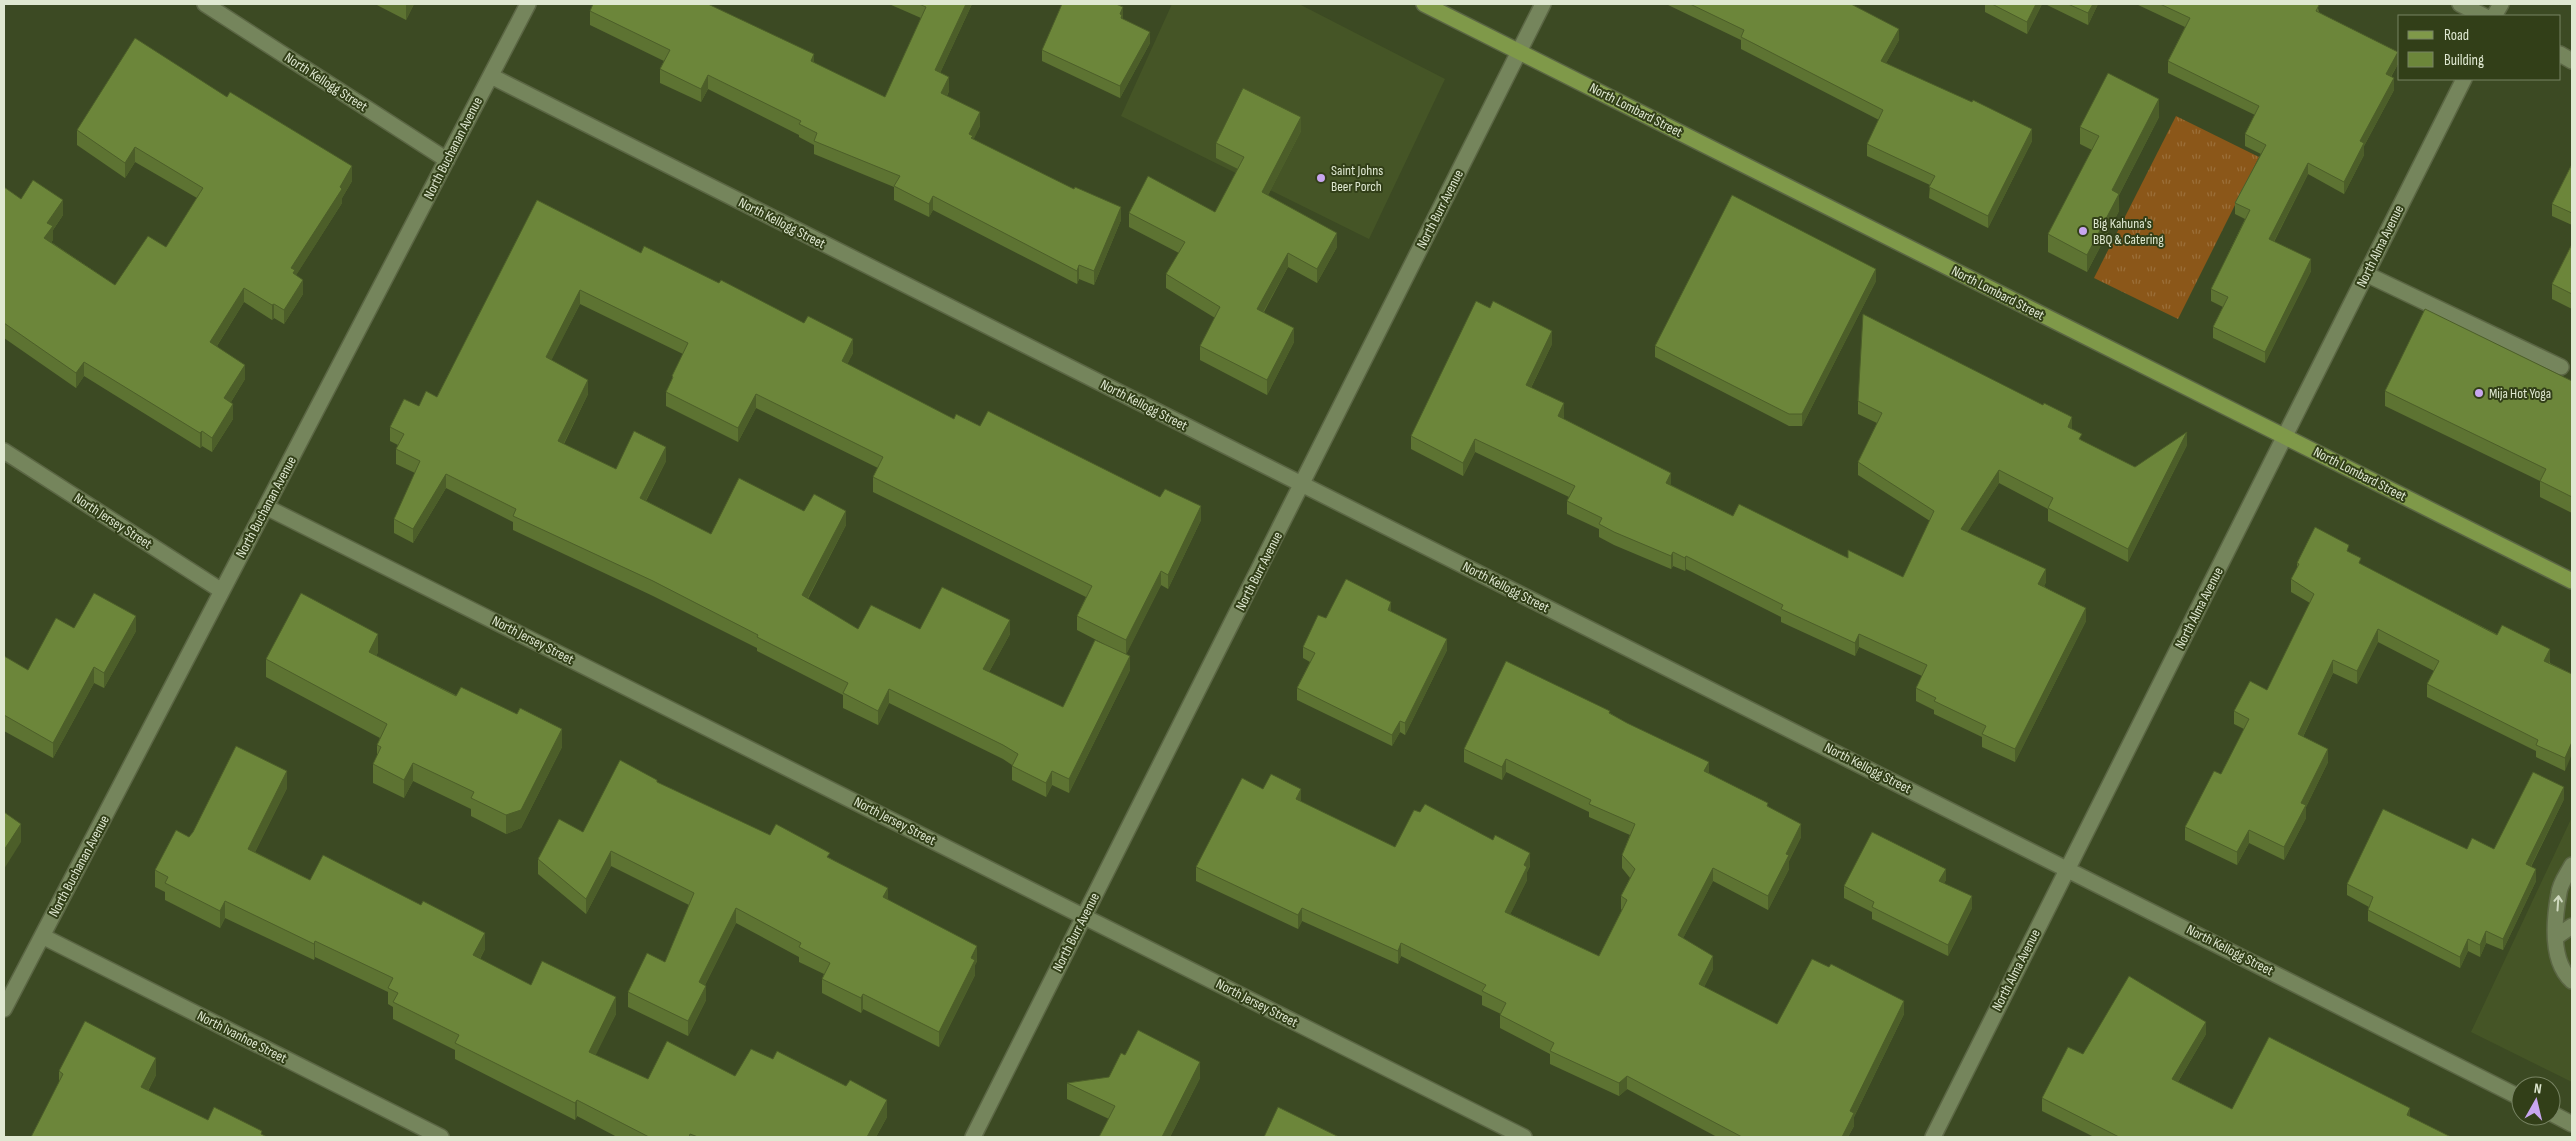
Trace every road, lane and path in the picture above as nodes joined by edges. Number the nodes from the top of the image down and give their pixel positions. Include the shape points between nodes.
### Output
1 (205, 4) edge
2 (528, 4) edge
3 (1424, 4) edge
4 (1543, 4) edge
5 (2460, 4) edge
6 (2501, 4) edge
7 (2482, 15) edge
8 (2495, 15) edge
9 (1519, 51) junction
10 (2561, 55) edge
11 (2572, 61) edge
12 (491, 76) junction
13 (2463, 80) edge
14 (447, 160) junction
15 (2366, 274) junction
16 (2561, 366) dead end
17 (2285, 436) junction
18 (4, 451) edge
19 (1302, 484) junction
20 (266, 507) junction
21 (2572, 581) edge
22 (222, 591) junction
23 (2572, 865) edge
24 (2068, 868) junction
25 (1084, 916) junction
26 (2572, 926) edge
27 (42, 936) junction
28 (2556, 936) junction
29 (2572, 981) edge
30 (4, 1009) edge
31 (2511, 1093) edge
32 (441, 1137) edge
33 (973, 1137) edge
34 (1524, 1137) edge
35 (1933, 1137) edge

1 - 14 street, North Kellogg Street
2 - 12 street, North Buchanan Avenue
3 - 9 main road, North Lombard Street
4 - 9 street, North Burr Avenue
5 - 7 street
6 - 8 street
9 - 17 main road, North Lombard Street
9 - 19 street, North Burr Avenue
10 - 11 street
12 - 14 street, North Buchanan Avenue
12 - 19 street, North Kellogg Street
13 - 15 street, North Alma Avenue
14 - 20 street, North Buchanan Avenue
15 - 16 street
15 - 17 street, North Alma Avenue
17 - 21 main road, North Lombard Street
17 - 24 street, North Alma Avenue
18 - 22 street, North Jersey Street
19 - 24 street, North Kellogg Street
19 - 25 street, North Burr Avenue
20 - 22 street, North Buchanan Avenue
20 - 25 street, North Jersey Street
22 - 27 street, North Buchanan Avenue
28 -> 23 street via 2559,891
24 - 31 street, North Kellogg Street
24 - 35 street, North Alma Avenue
25 - 33 street, North Burr Avenue
25 - 34 street, North Jersey Street
26 - 28 street
27 - 30 street, North Buchanan Avenue
27 - 32 street, North Ivanhoe Street
28 - 29 street via 2555,952 2560,967

